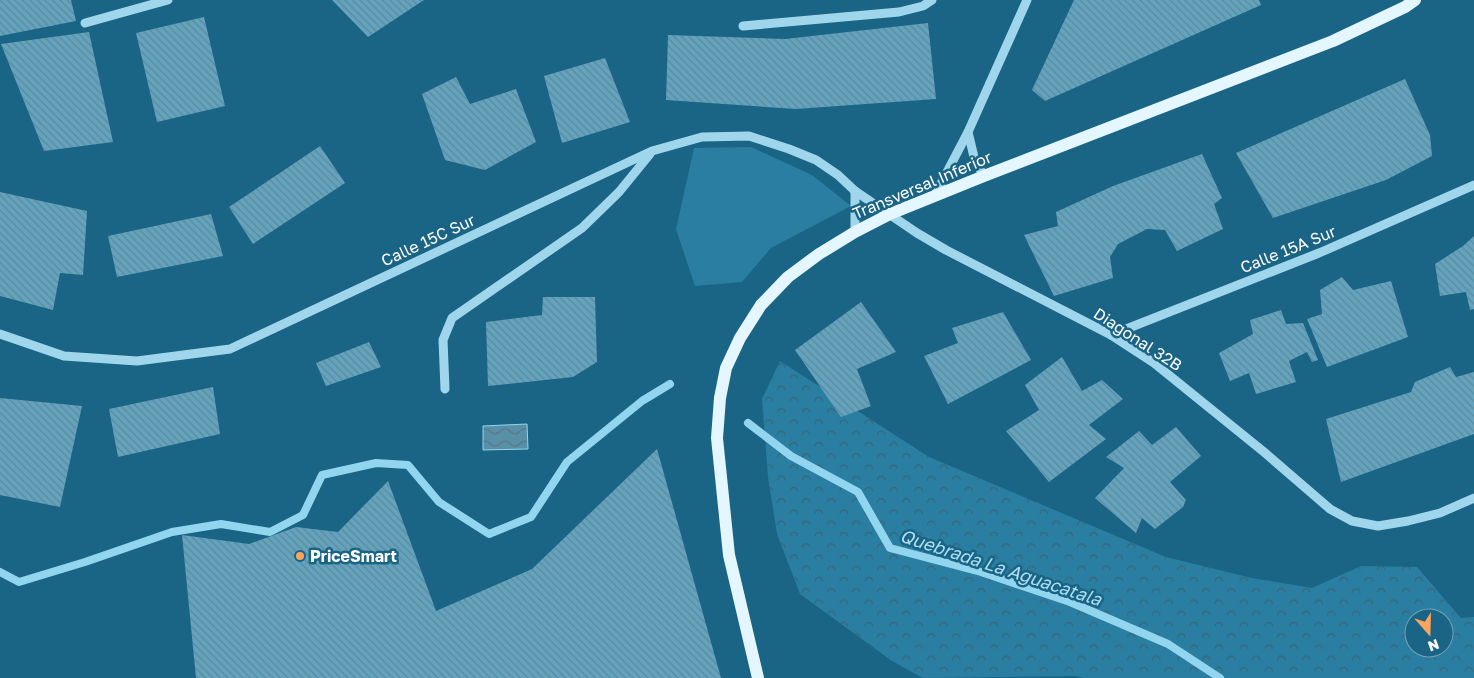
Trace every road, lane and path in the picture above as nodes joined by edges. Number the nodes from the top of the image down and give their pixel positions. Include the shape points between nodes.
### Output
1 (168, 0) edge
2 (932, 0) edge
3 (1027, 0) edge
4 (1415, 0) edge
5 (85, 23) dead end
6 (743, 26) dead end
7 (968, 132) junction
8 (652, 152) junction
9 (984, 176) junction
10 (1474, 184) edge
11 (856, 191) junction
12 (935, 195) junction
13 (890, 214) junction
14 (855, 232) junction
15 (0, 334) edge
16 (1111, 335) junction
17 (444, 389) dead end
18 (1474, 498) edge
19 (758, 678) edge

1 - 5 street
2 - 6 street via 923,6 899,12
3 - 7 street
4 - 9 main road, Transversal Inferior via 1333,41
7 - 9 street via 975,161
7 - 12 street
8 - 11 street, Calle 15C Sur via 702,137 749,136 816,160
8 - 15 street, Calle 15C Sur via 230,349 137,361 64,356
8 - 17 street via 619,192 582,228 452,318 442,340
9 - 12 main road, Transversal Inferior
10 - 16 street, Calle 15A Sur via 1319,253
11 - 13 street, Calle 15C Sur
11 - 14 street
12 - 13 main road, Transversal Inferior
13 - 14 main road, Transversal Inferior
13 - 16 street, Diagonal 32B via 946,250
14 - 19 main road, Transversal Inferior via 788,277 761,305 726,368 717,438 729,555
16 - 18 street, Diagonal 32B via 1154,363 1330,509 1352,521 1378,526 1408,521

